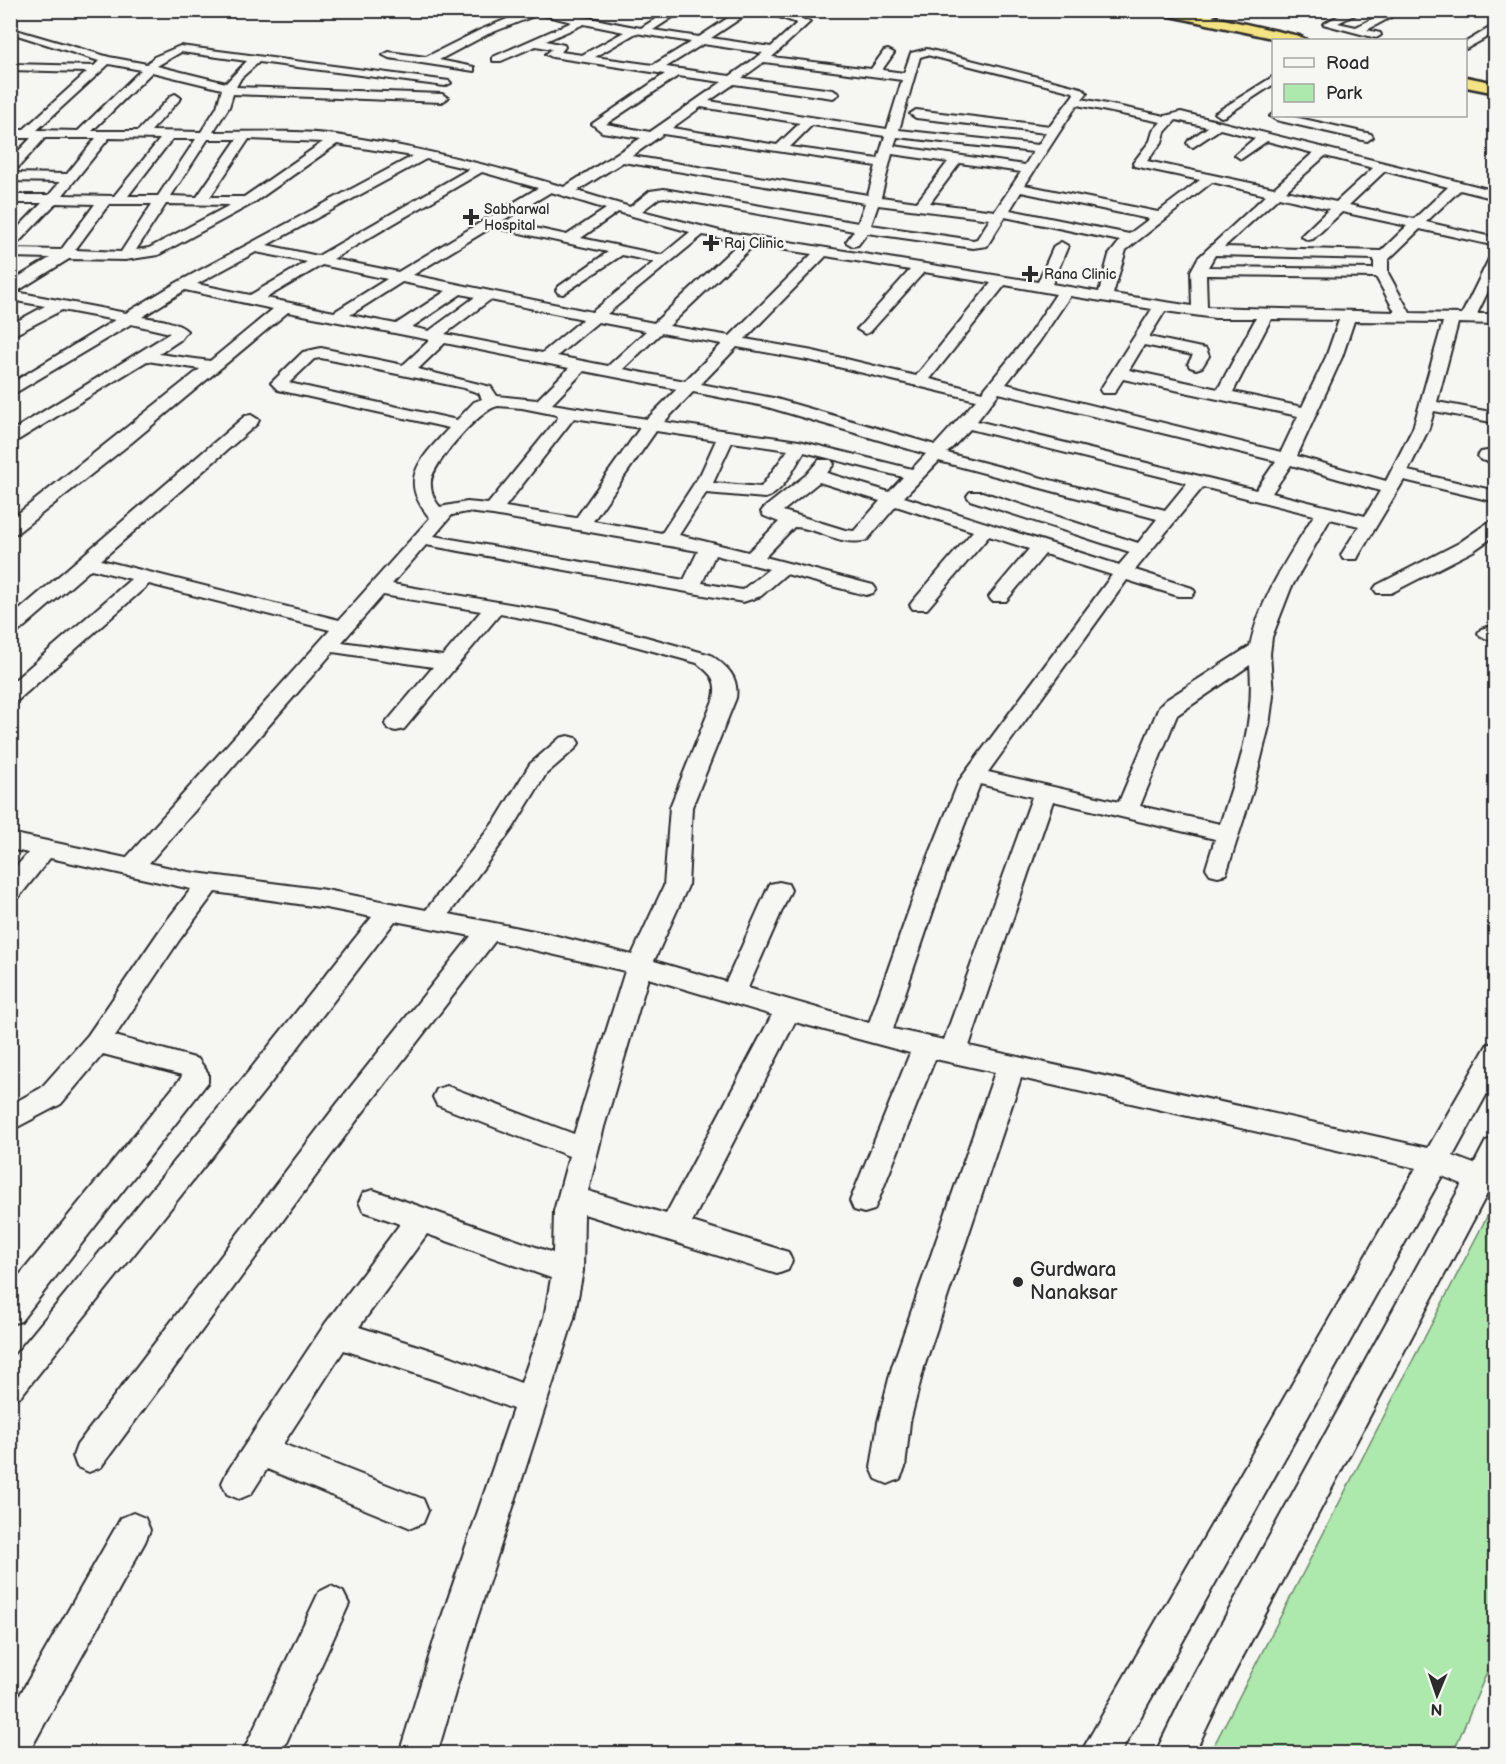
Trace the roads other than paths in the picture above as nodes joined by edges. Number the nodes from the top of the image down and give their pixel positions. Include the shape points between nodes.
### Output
1 (748, 10) edge
2 (764, 10) edge
3 (1141, 10) edge
4 (1161, 10) edge
5 (1217, 10) edge
6 (1359, 10) edge
7 (1399, 10) edge
8 (537, 11) edge
9 (672, 13) dead end
10 (494, 14) dead end
11 (601, 14) dead end
12 (513, 19) junction
13 (1202, 20) junction
14 (581, 22) junction
15 (1495, 28) edge
16 (639, 30) junction
17 (1351, 30) junction
18 (484, 32) junction
19 (16, 33) dead end
20 (1376, 35) dead end
21 (1331, 37) dead end
22 (33, 38) junction
23 (1273, 39) edge
24 (1294, 39) edge
25 (701, 40) junction
26 (534, 43) junction
27 (1470, 43) edge
28 (1496, 45) edge
29 (18, 49) dead end
30 (448, 51) junction
31 (774, 51) junction
32 (888, 53) dead end
33 (212, 54) junction
34 (467, 54) dead end
35 (389, 55) dead end
36 (256, 59) junction
37 (584, 59) junction
38 (763, 59) junction
39 (107, 60) junction
40 (428, 61) junction
41 (519, 63) dead end
42 (450, 65) junction
43 (10, 67) edge
44 (152, 67) junction
45 (97, 69) junction
46 (470, 69) dead end
47 (654, 70) junction
48 (874, 72) junction
49 (674, 73) junction
50 (183, 74) junction
51 (907, 77) junction
52 (1467, 77) edge
53 (733, 80) junction
54 (1272, 80) edge
55 (445, 82) junction
56 (1467, 82) edge
57 (1496, 83) edge
58 (227, 88) junction
59 (1496, 88) edge
60 (833, 94) dead end
61 (402, 96) junction
62 (175, 98) dead end
63 (442, 98) dead end
64 (1074, 101) junction
65 (699, 103) junction
66 (1232, 105) junction
67 (1221, 112) dead end
68 (1266, 113) edge
69 (916, 114) dead end
70 (1297, 117) edge
71 (1313, 119) edge
72 (809, 121) junction
73 (1169, 121) junction
74 (1217, 126) junction
75 (1054, 130) junction
76 (657, 133) junction
77 (891, 133) junction
78 (10, 134) edge
79 (26, 134) junction
80 (42, 134) junction
81 (106, 134) junction
82 (142, 134) junction
83 (81, 135) junction
84 (169, 135) junction
85 (203, 135) junction
86 (246, 135) junction
87 (1367, 137) dead end
88 (1263, 138) junction
89 (336, 139) junction
90 (1193, 143) dead end
91 (780, 149) junction
92 (887, 149) junction
93 (1041, 149) junction
94 (1322, 152) junction
95 (424, 154) junction
96 (1241, 155) dead end
97 (621, 158) junction
98 (957, 159) junction
99 (884, 163) junction
100 (1382, 167) junction
101 (10, 168) edge
102 (479, 168) junction
103 (1028, 169) junction
104 (10, 177) edge
105 (70, 178) junction
106 (1210, 178) junction
107 (1457, 186) junction
108 (549, 187) junction
109 (1017, 187) junction
110 (566, 192) junction
111 (1275, 193) junction
112 (1496, 195) edge
113 (10, 199) edge
114 (53, 199) junction
115 (111, 200) junction
116 (161, 200) junction
117 (201, 200) junction
118 (873, 200) junction
119 (247, 201) junction
120 (921, 206) junction
121 (617, 207) junction
122 (1339, 207) junction
123 (632, 212) junction
124 (1000, 214) junction
125 (1161, 217) junction
126 (490, 223) junction
127 (10, 224) edge
128 (30, 224) junction
129 (1415, 225) junction
130 (863, 228) junction
131 (700, 231) junction
132 (1308, 236) dead end
133 (1132, 239) junction
134 (569, 240) junction
135 (750, 241) junction
136 (1496, 242) edge
137 (10, 245) edge
138 (1061, 246) dead end
139 (254, 247) junction
140 (618, 250) junction
141 (1211, 251) junction
142 (10, 253) edge
143 (821, 253) junction
144 (65, 255) junction
145 (1384, 255) junction
146 (124, 256) junction
147 (843, 256) junction
148 (1496, 259) edge
149 (665, 260) junction
150 (318, 261) junction
151 (920, 268) junction
152 (1198, 271) junction
153 (1382, 273) junction
154 (400, 277) junction
155 (1001, 280) junction
156 (183, 285) junction
157 (1043, 287) junction
158 (10, 289) edge
159 (458, 289) junction
160 (563, 290) dead end
161 (1066, 290) junction
162 (10, 295) edge
163 (487, 295) junction
164 (1105, 297) junction
165 (252, 300) junction
166 (59, 304) junction
167 (1161, 306) junction
168 (285, 307) junction
169 (1200, 311) junction
170 (1266, 314) junction
171 (1348, 316) junction
172 (337, 317) junction
173 (596, 317) junction
174 (1405, 317) junction
175 (129, 318) junction
176 (1460, 318) junction
177 (1496, 319) edge
178 (658, 327) junction
179 (865, 329) dead end
180 (398, 330) junction
181 (10, 332) edge
182 (437, 337) junction
183 (1139, 339) junction
184 (735, 341) junction
185 (143, 356) junction
186 (545, 358) junction
187 (1196, 364) dead end
188 (580, 365) junction
189 (215, 366) junction
190 (612, 371) junction
191 (405, 372) junction
192 (1119, 372) junction
193 (920, 381) junction
194 (692, 386) junction
195 (1108, 390) dead end
196 (10, 391) edge
197 (991, 392) junction
198 (1223, 395) junction
199 (491, 401) junction
200 (1428, 405) junction
201 (540, 407) junction
202 (565, 412) junction
203 (1307, 413) junction
204 (1496, 418) edge
205 (251, 420) dead end
206 (966, 423) junction
207 (652, 424) junction
208 (462, 426) junction
209 (726, 436) junction
210 (10, 440) edge
211 (799, 446) junction
212 (937, 453) junction
213 (835, 454) junction
214 (1287, 458) junction
215 (816, 475) junction
216 (915, 475) junction
217 (1199, 480) junction
218 (1395, 481) junction
219 (702, 487) junction
220 (976, 496) dead end
221 (1261, 496) junction
222 (1496, 497) edge
223 (892, 499) junction
224 (493, 510) junction
225 (1326, 511) junction
226 (439, 517) junction
227 (1169, 517) junction
228 (794, 522) junction
229 (1370, 523) junction
230 (580, 526) junction
231 (1496, 526) edge
232 (10, 529) edge
233 (984, 530) junction
234 (668, 538) junction
235 (422, 539) junction
236 (710, 547) junction
237 (1040, 548) junction
238 (1142, 550) junction
239 (1350, 555) dead end
240 (753, 558) junction
241 (87, 562) junction
242 (783, 567) junction
243 (1122, 574) junction
244 (145, 577) junction
245 (691, 585) junction
246 (379, 588) junction
247 (866, 589) dead end
248 (1384, 589) dead end
249 (1185, 592) dead end
250 (999, 597) dead end
251 (920, 604) dead end
252 (494, 609) junction
253 (344, 627) junction
254 (10, 629) edge
255 (328, 645) junction
256 (1258, 650) junction
257 (447, 663) junction
258 (10, 696) edge
259 (396, 724) dead end
260 (568, 743) dead end
261 (975, 776) junction
262 (1045, 793) junction
263 (1127, 811) junction
264 (1228, 834) junction
265 (10, 841) edge
266 (44, 849) junction
267 (131, 868) junction
268 (1218, 868) dead end
269 (209, 884) junction
270 (779, 890) dead end
271 (10, 891) edge
272 (389, 912) junction
273 (432, 919) junction
274 (489, 932) junction
275 (639, 966) junction
276 (733, 994) junction
277 (788, 1010) junction
278 (878, 1036) junction
279 (97, 1042) junction
280 (926, 1047) junction
281 (1496, 1052) edge
282 (953, 1053) junction
283 (1011, 1066) junction
284 (447, 1097) dead end
285 (10, 1120) edge
286 (1496, 1149) edge
287 (584, 1150) junction
288 (1435, 1161) junction
289 (1479, 1178) junction
290 (572, 1198) junction
291 (864, 1201) dead end
292 (373, 1202) dead end
293 (420, 1220) junction
294 (673, 1230) junction
295 (777, 1261) dead end
296 (568, 1271) junction
297 (10, 1311) edge
298 (336, 1334) junction
299 (10, 1386) edge
300 (532, 1402) junction
301 (260, 1451) junction
302 (89, 1456) dead end
303 (888, 1468) dead end
304 (239, 1483) dead end
305 (411, 1511) dead end
306 (133, 1530) dead end
307 (331, 1604) dead end
308 (10, 1749) edge
309 (261, 1754) edge
310 (418, 1754) edge
311 (1099, 1754) edge
312 (1174, 1754) edge

1 - 25 street
2 - 31 street via 805,22
3 - 23 highway
4 - 13 highway
5 - 13 street
6 - 17 street via 1328,24
7 - 17 street
8 - 12 street
8 - 14 street
9 - 16 street
10 - 12 street
11 - 14 street
12 - 18 street
13 - 24 highway
14 - 16 street
14 - 26 street
15 - 27 street
16 - 25 street
16 - 37 street
17 - 20 street
17 - 21 street
18 - 26 street
18 - 30 street
19 - 22 street
22 - 29 street
22 - 39 street
25 - 31 street
25 - 47 street
26 - 37 street via 560,47 552,54
26 - 41 street via 492,58
27 - 28 street
30 - 34 street
30 - 40 street
31 - 38 street
32 - 48 street
33 - 36 street
33 - 44 street via 178,50 158,59
33 - 50 street
35 - 40 street
36 - 55 street
36 - 58 street
37 - 47 street
38 - 48 street via 832,62
38 - 53 street
39 - 44 street
39 - 45 street
40 - 42 street
42 - 46 street
42 - 55 street via 444,69 454,77
43 - 45 street
44 - 50 street
44 - 83 street
45 - 79 street
47 - 49 street
48 - 51 street
49 - 53 street
49 - 76 street via 597,124 606,129
50 - 58 street
51 - 64 street via 915,55 927,52 1077,90 1081,94
51 - 77 street
52 - 57 highway
53 - 60 street
53 - 65 street
54 - 66 street
55 - 61 street
56 - 59 highway
58 - 61 street
58 - 85 street via 223,107
61 - 63 street
62 - 82 street
64 - 73 street
64 - 75 street
65 - 72 street
65 - 76 street
66 - 67 street
66 - 68 street
69 - 75 street
70 - 71 street
71 - 87 street
72 - 77 street
72 - 91 street
73 - 74 street via 1176,116
73 - 106 street via 1138,163
74 - 88 street
74 - 90 street
75 - 93 street
76 - 91 street
76 - 97 street
77 - 92 street
77 - 93 street
78 - 79 street
79 - 80 street
80 - 83 street
80 - 101 street
81 - 82 street
81 - 83 street
81 - 105 street
82 - 84 street
84 - 85 street
84 - 115 street
85 - 86 street
85 - 116 street
86 - 89 street
86 - 117 street
88 - 94 street
88 - 96 street
89 - 95 street
89 - 119 street
91 - 99 street
92 - 98 street
92 - 99 street
93 - 103 street
94 - 100 street
94 - 111 street
95 - 102 street
95 - 139 street
97 - 110 street
97 - 118 street
98 - 103 street
98 - 120 street
99 - 118 street
100 - 107 street
100 - 122 street
102 - 108 street
102 - 150 street
103 - 109 street
104 - 105 street
105 - 114 street
106 - 111 street
106 - 125 street
107 - 112 street
107 - 129 street
108 - 110 street
108 - 126 street
109 - 124 street
109 - 125 street
110 - 121 street
111 - 122 street
111 - 141 street
113 - 114 street
114 - 115 street
114 - 128 street
115 - 116 street
115 - 144 street
116 - 117 street
116 - 146 street
117 - 119 street
118 - 120 street
118 - 130 street
119 - 146 street via 147,255
120 - 124 street
121 - 123 street
121 - 134 street
122 - 129 street
122 - 132 street
123 - 130 street via 661,193
123 - 131 street
124 - 130 street via 985,241 979,244
124 - 133 street
125 - 133 street
126 - 134 street
126 - 154 street
127 - 128 street
128 - 137 street
129 - 136 street
129 - 145 street
130 - 147 street
131 - 135 street
131 - 149 street
133 - 164 street via 1116,255
134 - 140 street
135 - 143 street
135 - 178 street
138 - 157 street
139 - 150 street
139 - 156 street
140 - 149 street
140 - 160 street
141 - 145 street
141 - 152 street
142 - 144 street
143 - 147 street
143 - 184 street
144 - 146 street
144 - 158 street
145 - 153 street
147 - 151 street
148 - 176 street
149 - 173 street
150 - 154 street
150 - 165 street
151 - 155 street
151 - 179 street
152 - 153 street
152 - 169 street
153 - 174 street
154 - 159 street
154 - 172 street
155 - 157 street
155 - 193 street
156 - 165 street
156 - 175 street
157 - 161 street
159 - 163 street
159 - 180 street
161 - 164 street
161 - 197 street via 1034,339
162 - 166 street
163 - 173 street
163 - 182 street
164 - 167 street
165 - 168 street
166 - 175 street
166 - 181 street
167 - 169 street
167 - 183 street
168 - 172 street
168 - 189 street
169 - 170 street
170 - 171 street
170 - 198 street
171 - 174 street
171 - 203 street via 1334,357
172 - 180 street
173 - 178 street
173 - 186 street
174 - 176 street
175 - 185 street via 180,331
175 - 196 street
176 - 177 street
176 - 200 street
178 - 184 street
178 - 190 street
180 - 182 street
182 - 186 street
182 - 191 street
183 - 187 street via 1200,352
183 - 192 street
184 - 193 street
184 - 194 street
185 - 189 street
185 - 210 street
186 - 188 street
188 - 190 street
188 - 201 street
189 - 232 street
190 - 194 street
191 - 199 street via 481,389
191 - 208 street via 316,353 279,383
192 - 195 street
192 - 198 street
193 - 197 street
194 - 207 street
194 - 212 street via 777,405
197 - 206 street
197 - 214 street
198 - 203 street
199 - 201 street
199 - 208 street via 480,406
200 - 204 street
200 - 218 street
201 - 202 street
202 - 207 street
202 - 224 street via 566,418
203 - 214 street
205 - 241 street
206 - 212 street
206 - 217 street
207 - 209 street
207 - 230 street
208 - 226 street via 434,458 422,479 424,496
209 - 211 street
209 - 219 street
211 - 213 street
211 - 219 street via 765,493
212 - 216 street
212 - 227 street
213 - 215 street
213 - 216 street
214 - 218 street
214 - 221 street
215 - 223 street
215 - 228 street via 770,512
216 - 223 street
217 - 221 street
217 - 227 street
218 - 222 street
218 - 229 street
219 - 234 street
220 - 238 street
221 - 225 street
223 - 228 street via 860,536
223 - 233 street
224 - 226 street via 454,508
224 - 230 street
225 - 229 street
225 - 256 street via 1279,592
226 - 235 street
227 - 238 street
228 - 240 street via 786,525
229 - 239 street
230 - 234 street
231 - 248 street via 1466,548
233 - 237 street
233 - 251 street
234 - 236 street
235 - 245 street
235 - 246 street
236 - 240 street
236 - 245 street
237 - 243 street
237 - 250 street
238 - 243 street
240 - 242 street
241 - 244 street
241 - 254 street
242 - 245 street via 748,595
242 - 247 street
243 - 249 street
243 - 261 street
244 - 253 street
244 - 258 street
246 - 252 street
246 - 253 street
252 - 257 street
252 - 275 street via 556,618 634,639 704,659 722,673 727,686 725,698 681,807 676,886
253 - 255 street
255 - 257 street
255 - 267 street
256 - 263 street via 1167,712
256 - 264 street via 1264,691 1261,712
257 - 259 street
260 - 273 street via 538,769 505,823
261 - 262 street
261 - 278 street via 934,873
262 - 263 street
262 - 282 street
263 - 264 street
264 - 268 street
265 - 266 street
266 - 267 street
266 - 271 street
267 - 269 street
269 - 272 street via 326,899
269 - 279 street
270 - 276 street
272 - 273 street
272 - 299 street
273 - 274 street
274 - 275 street
274 - 302 street via 347,1112
275 - 276 street
275 - 287 street
276 - 277 street
277 - 278 street
277 - 294 street
278 - 280 street
279 - 285 street via 51,1096
279 - 297 street via 189,1066 196,1075 194,1082
280 - 282 street
280 - 291 street
281 - 288 street
282 - 283 street
283 - 288 street
283 - 303 street via 908,1366
284 - 287 street
286 - 289 street
287 - 290 street
288 - 289 street
288 - 311 street
289 - 312 street
290 - 294 street
290 - 296 street
292 - 293 street
293 - 296 street
293 - 298 street
294 - 295 street
296 - 300 street
298 - 300 street via 452,1371
298 - 301 street
300 - 310 street
301 - 304 street
301 - 305 street
306 - 308 street
307 - 309 street

